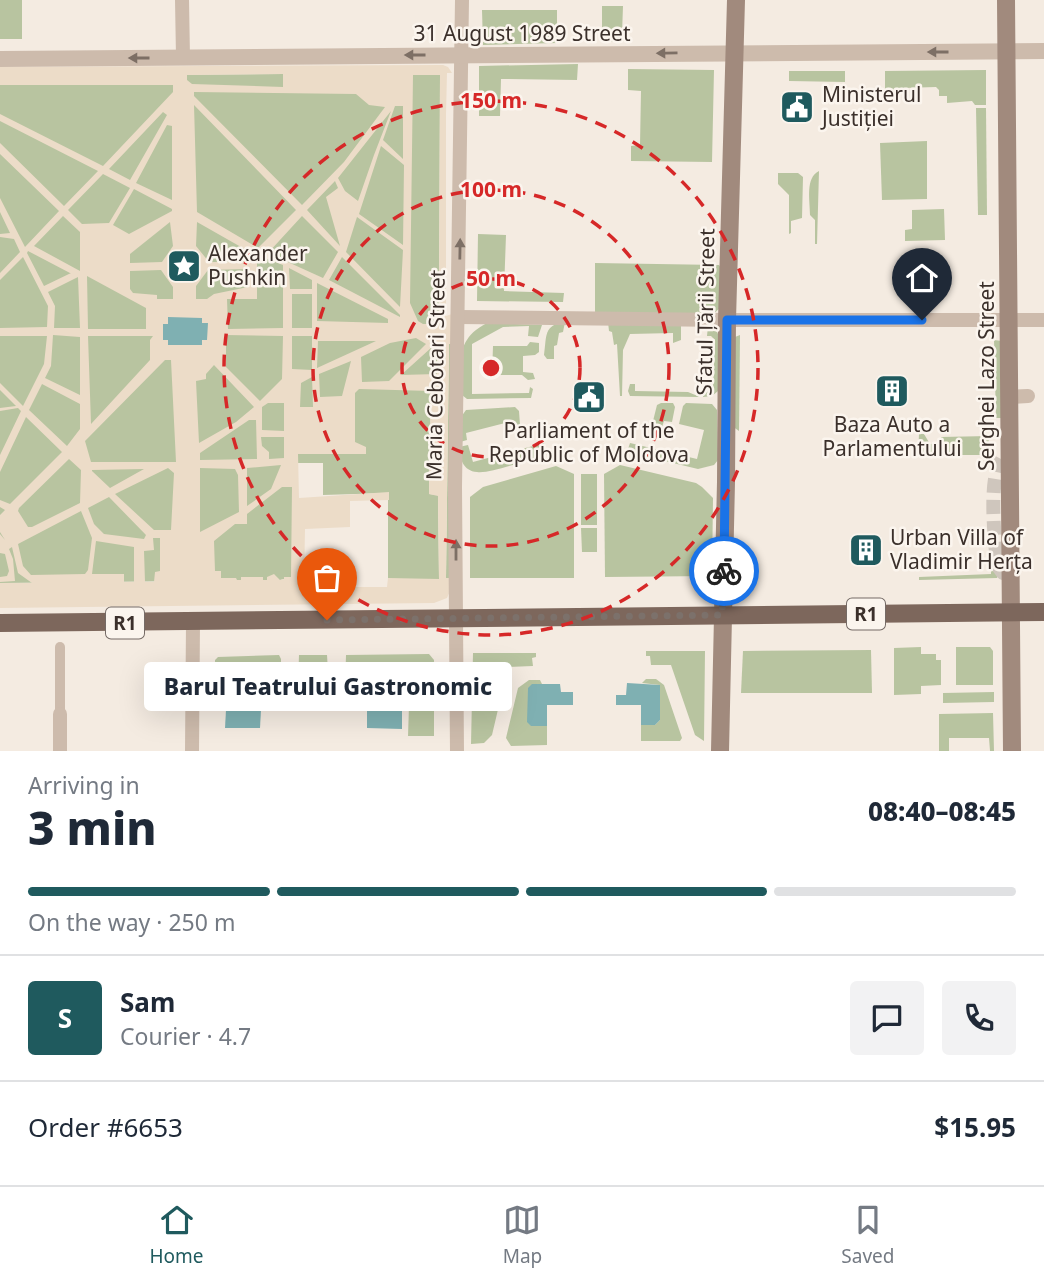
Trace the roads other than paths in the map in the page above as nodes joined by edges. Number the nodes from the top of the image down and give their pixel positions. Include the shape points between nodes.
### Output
1 (182, 0) edge
2 (462, 0) edge
3 (736, 0) edge
4 (1006, 0) edge
5 (1044, 51) edge
6 (1006, 52) junction
7 (736, 53) junction
8 (461, 55) junction
9 (183, 57) junction
10 (0, 59) edge
11 (459, 317) junction
12 (727, 320) junction
13 (1009, 320) junction
14 (1044, 320) edge
15 (1010, 612) junction
16 (1044, 612) edge
17 (722, 615) junction
18 (456, 618) junction
19 (193, 622) junction
20 (0, 623) edge
21 (60, 647) dead end
22 (60, 714) joint
23 (60, 751) edge
24 (192, 751) edge
25 (457, 751) edge
26 (720, 751) edge
27 (1012, 751) edge

1 - 9 street
2 - 8 street, Maria Cebotari Street
3 - 7 main road, Sfatul Țării Street
4 - 6 main road, Serghei Lazo Street
5 - 6 street, 31 August 1989 Street
6 -> 7 street, 31 August 1989 Street
6 - 13 main road, Serghei Lazo Street
7 -> 8 street, 31 August 1989 Street
7 - 12 main road, Sfatul Țării Street
8 -> 9 street, 31 August 1989 Street
11 -> 8 street, Maria Cebotari Street
9 -> 10 street, 31 August 1989 Street
11 - 12 street
18 -> 11 street, Maria Cebotari Street
12 - 13 street
12 - 17 main road, Sfatul Țării Street
13 - 14 street
13 - 15 main road, Serghei Lazo Street via 1018,396 1007,426 1006,453 1013,482
15 - 16 main road, R1
15 - 17 main road, R1
15 - 27 main road, Serghei Lazo Street
17 - 18 main road, R1
17 - 26 main road, Sfatul Țării Street
18 - 19 main road, R1
18 - 25 street, Maria Cebotari Street
19 - 20 main road, R1
19 - 24 street
21 - 22 street
22 - 23 street

